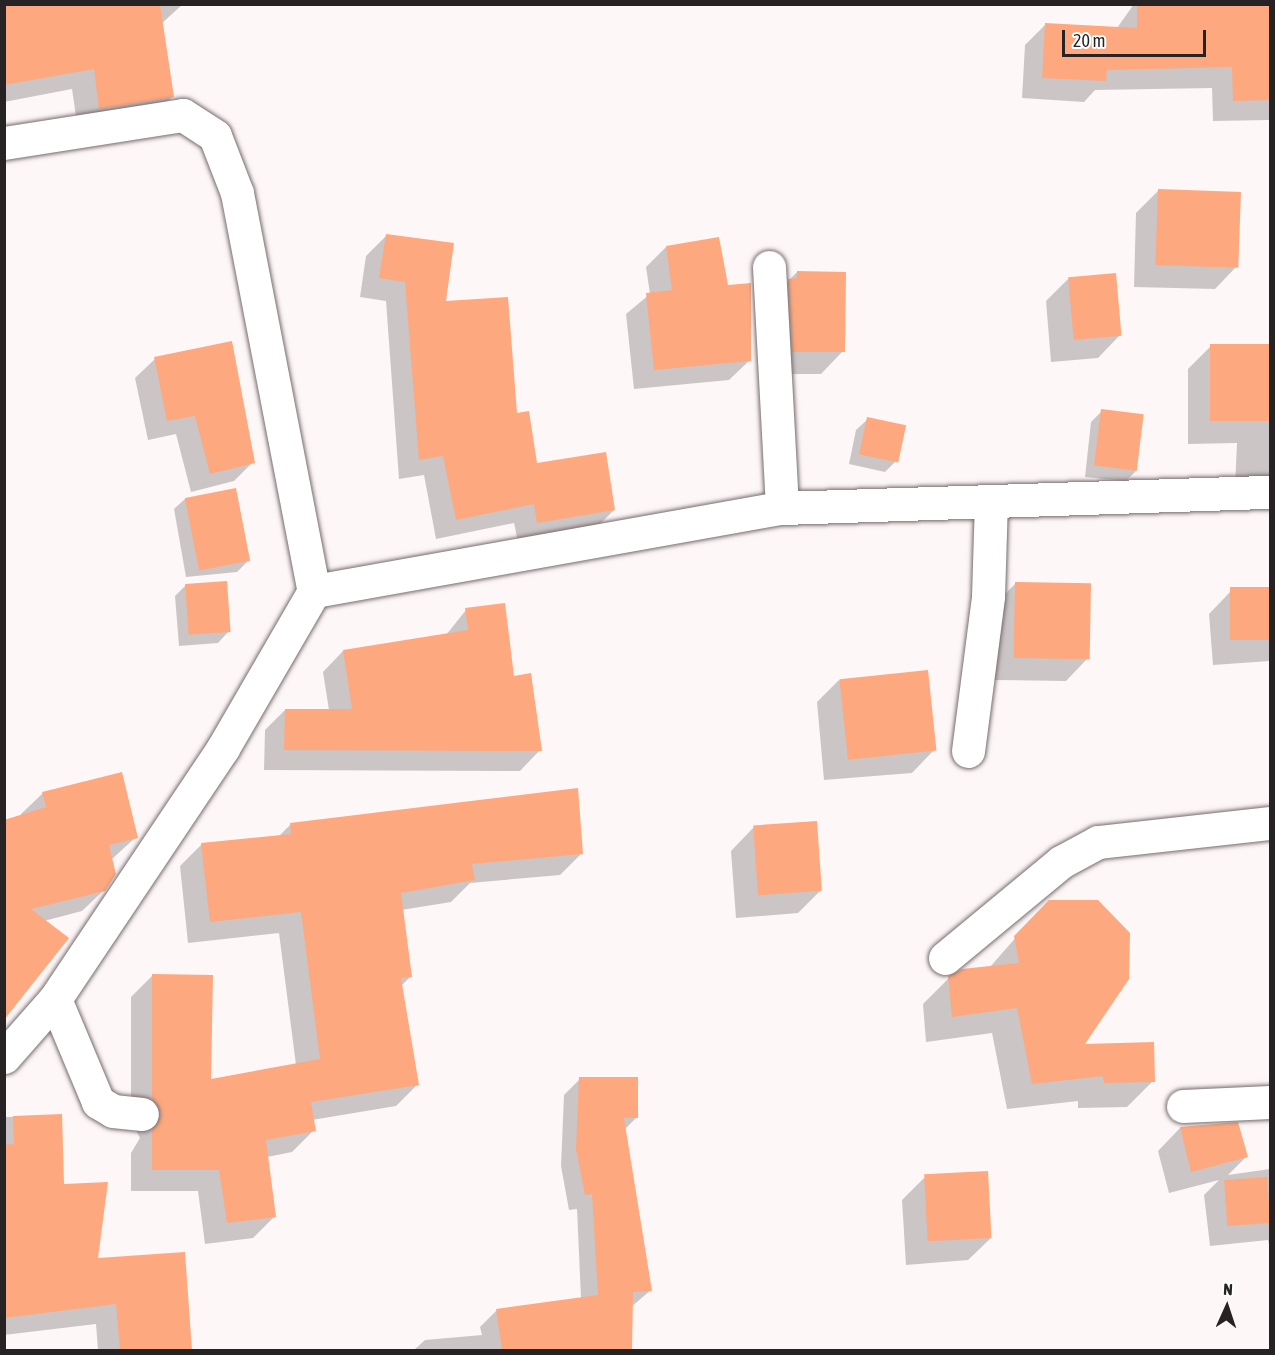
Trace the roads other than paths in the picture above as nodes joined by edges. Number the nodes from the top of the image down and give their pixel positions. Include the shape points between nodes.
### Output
1 (4, 143) edge
2 (770, 267) dead end
3 (1270, 492) edge
4 (991, 501) junction
5 (782, 508) junction
6 (315, 591) junction
7 (968, 751) dead end
8 (1270, 823) edge
9 (945, 958) dead end
10 (55, 999) junction
11 (4, 1057) edge
12 (1270, 1102) edge
13 (1183, 1106) dead end
14 (142, 1114) dead end

1 - 6 street via 183,115 215,136 237,193
2 - 5 street
3 - 4 street
4 - 5 street
4 - 7 street via 988,596
5 - 6 street
6 - 10 street via 223,748
8 - 9 street via 1098,842 1060,862
10 - 11 street
10 - 14 street via 98,1102 113,1111
12 - 13 street

